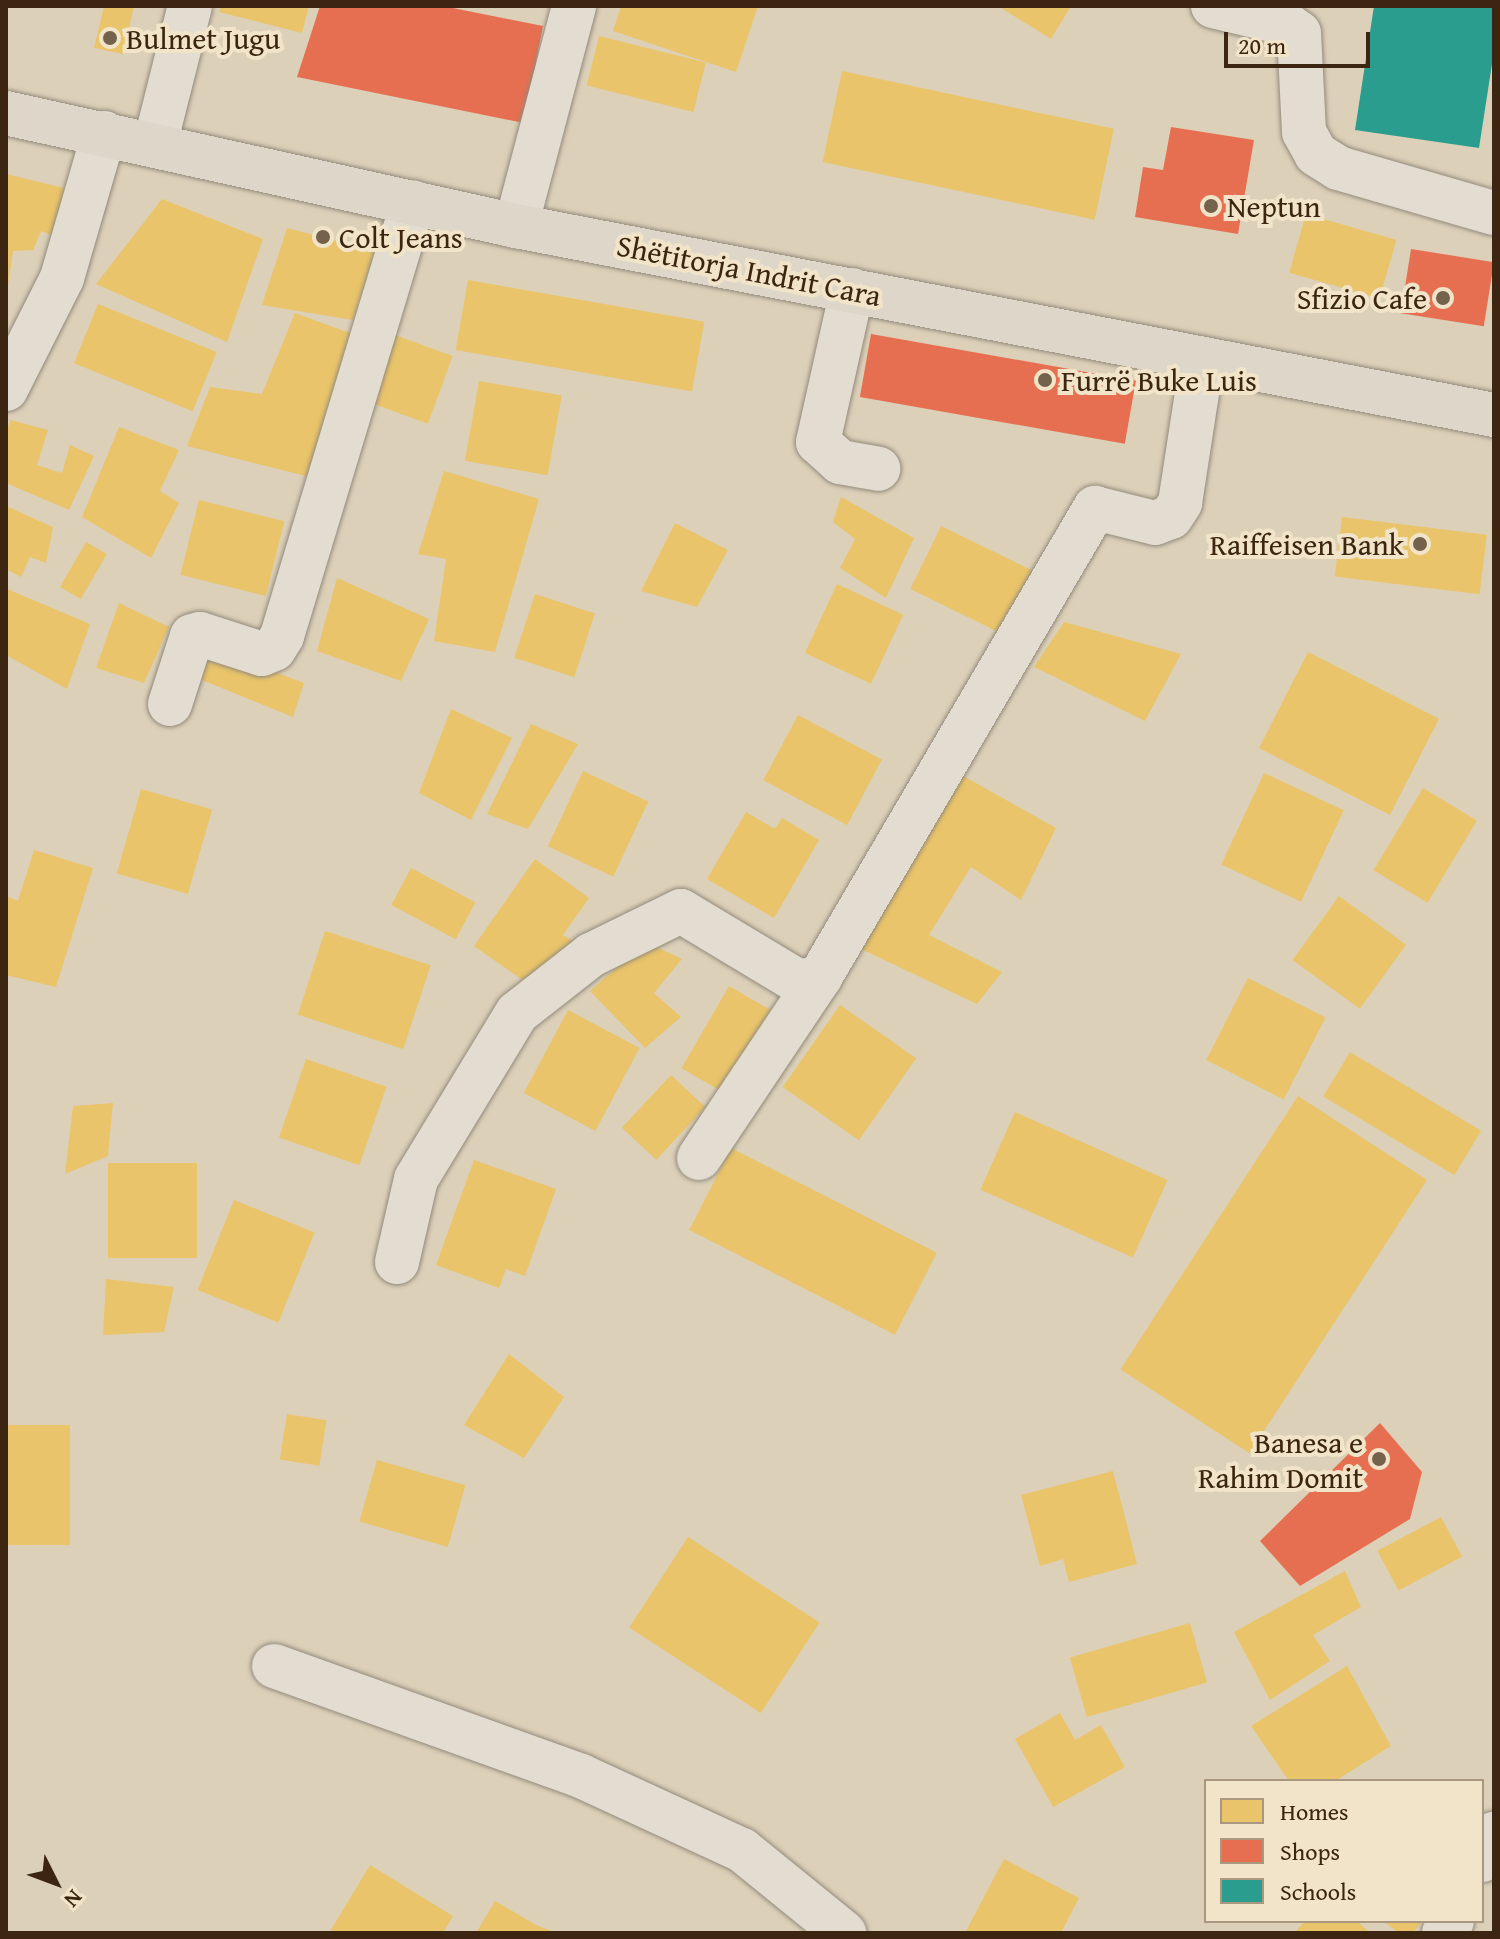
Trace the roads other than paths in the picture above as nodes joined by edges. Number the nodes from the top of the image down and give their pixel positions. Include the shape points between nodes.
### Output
1 (190, 6) edge
2 (574, 6) edge
3 (1213, 6) edge
4 (6, 113) edge
5 (104, 133) junction
6 (155, 144) junction
7 (413, 202) junction
8 (1494, 213) edge
9 (516, 226) junction
10 (852, 290) junction
11 (1202, 361) junction
12 (6, 389) edge
13 (1494, 415) edge
14 (878, 469) dead end
15 (170, 704) dead end
16 (820, 977) junction
17 (699, 1158) dead end
18 (397, 1262) dead end
19 (274, 1666) dead end
20 (1494, 1834) edge
21 (1484, 1856) edge
22 (844, 1933) edge

1 - 6 street
2 - 9 street
3 - 8 street via 1285,23 1299,33 1304,132 1316,154 1338,168
4 - 5 main road, Shëtitorja Indrit Cara
5 - 6 main road, Shëtitorja Indrit Cara
5 - 12 street via 62,278
6 - 7 main road, Shëtitorja Indrit Cara
7 - 9 main road, Shëtitorja Indrit Cara
7 - 15 street via 282,636 274,649 262,654 192,636
9 - 10 main road, Shëtitorja Indrit Cara
10 - 11 main road, Shëtitorja Indrit Cara
10 - 14 street via 818,442 840,462
11 - 13 main road, Shëtitorja Indrit Cara
11 - 16 street via 1180,503 1171,517 1155,523 1095,508
16 - 17 street
16 - 18 street via 799,982 681,911 591,955 517,1013 416,1179
19 - 22 street via 581,1776 742,1850
20 - 21 street

